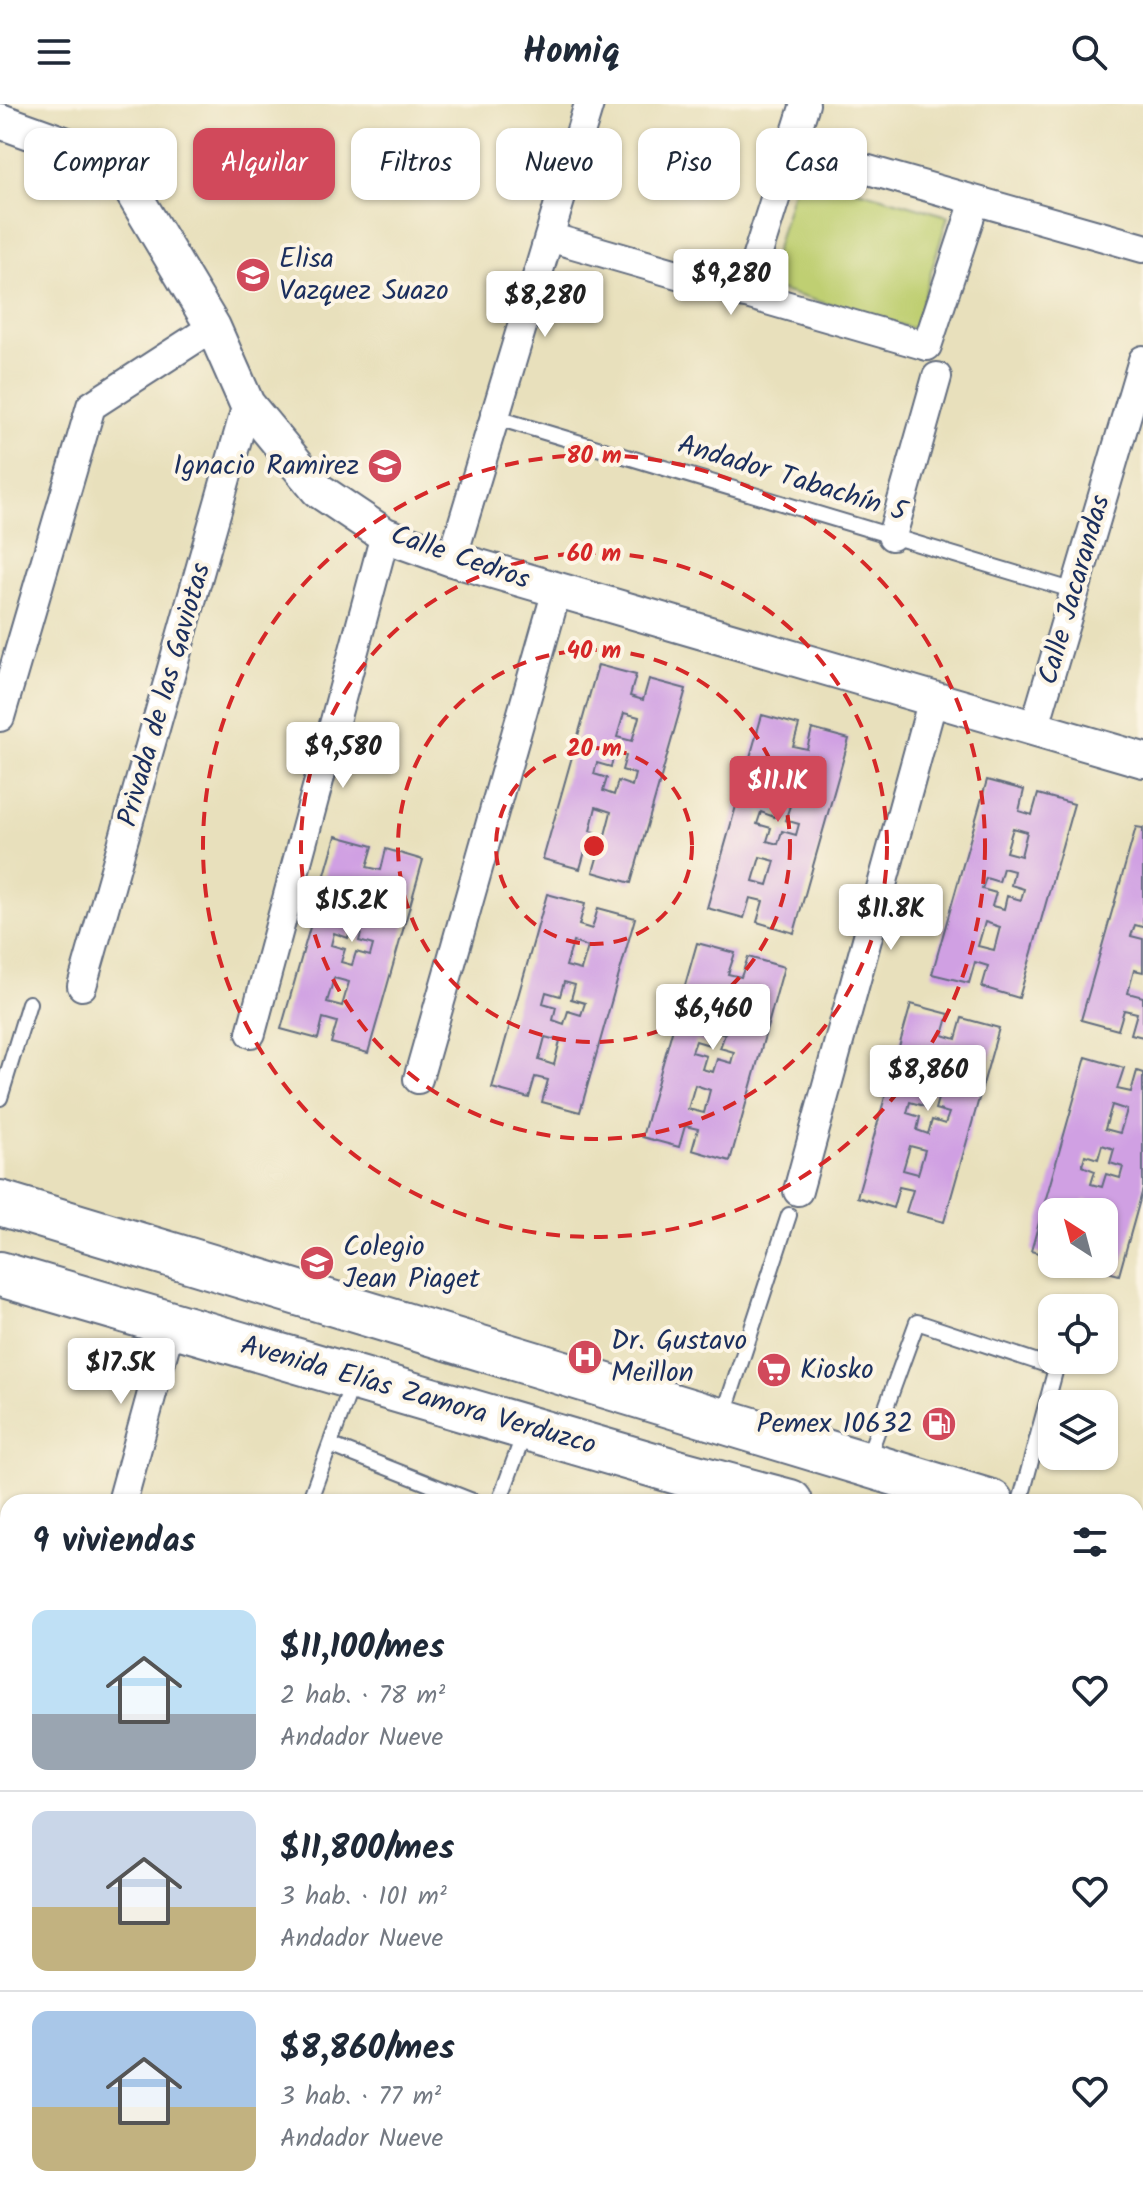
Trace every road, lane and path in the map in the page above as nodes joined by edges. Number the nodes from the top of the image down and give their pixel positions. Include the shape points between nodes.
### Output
1 (589, 104) edge
2 (805, 104) edge
3 (0, 121) edge
4 (797, 128) edge
5 (867, 170) edge
6 (775, 200) edge
7 (975, 201) junction
8 (549, 237) junction
9 (1143, 248) edge
10 (745, 294) junction
11 (213, 327) junction
12 (1143, 360) edge
13 (937, 377) dead end
14 (247, 404) junction
15 (494, 417) junction
16 (385, 535) junction
17 (892, 536) junction
18 (452, 559) junction
19 (557, 590) junction
20 (1075, 591) junction
21 (933, 699) junction
22 (0, 717) edge
23 (1034, 729) junction
24 (1143, 760) edge
25 (82, 986) dead end
26 (29, 1003) dead end
27 (251, 1033) dead end
28 (418, 1079) dead end
29 (0, 1098) edge
30 (0, 1203) edge
31 (794, 1203) joint
32 (0, 1274) edge
33 (171, 1324) junction
34 (354, 1377) junction
35 (722, 1421) junction
36 (526, 1428) junction
37 (330, 1445) junction
38 (866, 1465) junction
39 (681, 1473) junction
40 (928, 1483) junction
41 (124, 1494) edge
42 (312, 1494) edge
43 (455, 1494) edge
44 (502, 1494) edge
45 (760, 1494) edge
46 (880, 1494) edge
47 (900, 1494) edge
48 (964, 1494) edge
49 (1022, 1494) edge

1 - 8 street
2 - 4 street
3 - 11 street, Calle Cedros via 75,148 130,188
5 - 7 street
6 - 10 street
7 - 9 street
7 - 10 street via 927,346
8 - 10 street
8 - 15 street
11 - 14 street, Calle Cedros
11 - 22 street via 91,406
12 - 20 street, Calle Jacarandas
13 - 17 street
14 - 16 street, Calle Cedros via 318,490
14 - 25 street, Privada de las Gaviotas
15 - 17 lane, Andador Tabachín 5
15 - 18 street
16 - 18 street, Calle Cedros
16 - 27 street
17 - 20 lane, Andador Tabachín 5
18 - 19 street, Calle Cedros
19 - 21 street, Calle Cedros
19 - 28 street
20 - 23 street, Calle Jacarandas
21 - 23 street, Calle Cedros
21 - 31 street
23 - 24 street, Calle Cedros
26 - 29 lane
30 - 35 main road
31 - 35 lane
32 - 33 main road, Avenida Elías Zamora Verduzco
33 - 34 main road, Avenida Elías Zamora Verduzco
33 - 41 street
34 - 36 main road, Avenida Elías Zamora Verduzco
34 - 37 lane
35 - 38 main road
36 - 39 main road, Avenida Elías Zamora Verduzco
36 - 44 lane
37 - 42 lane
37 - 43 lane
38 - 40 main road
38 - 49 lane via 917,1322 1056,1368
39 - 45 main road, Avenida Elías Zamora Verduzco
39 - 46 main road via 723,1456
40 - 47 main road
40 - 48 main road

